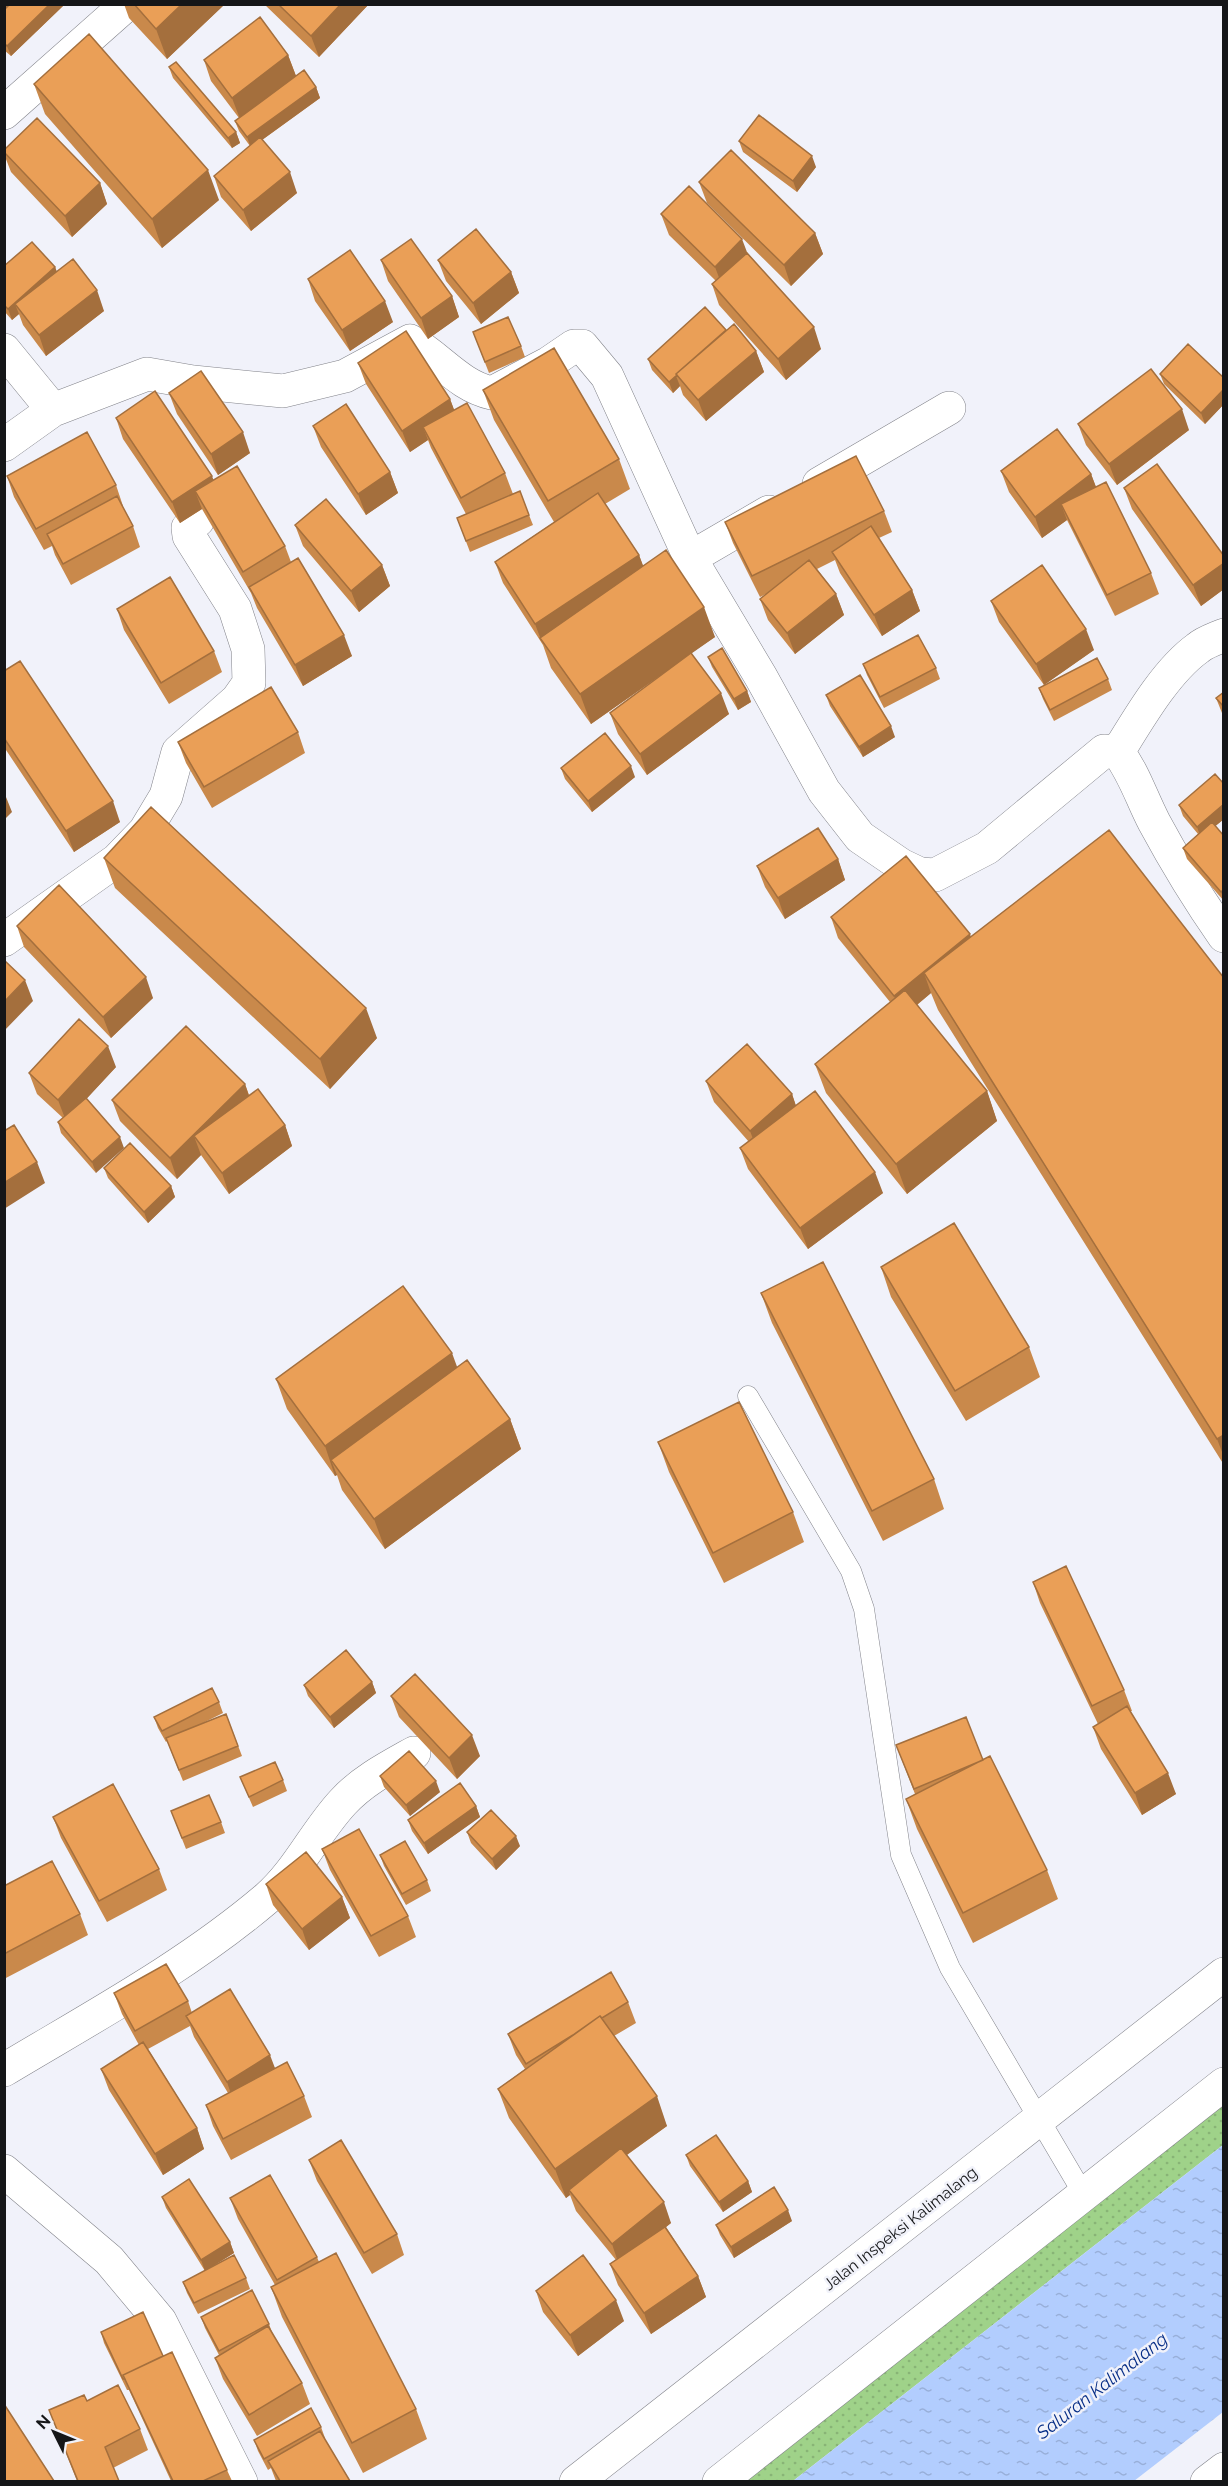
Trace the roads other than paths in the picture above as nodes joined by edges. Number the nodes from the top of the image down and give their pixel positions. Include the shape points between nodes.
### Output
1 (127, 4) edge
2 (4, 112) edge
3 (4, 350) edge
4 (949, 408) dead end
5 (53, 410) junction
6 (4, 446) edge
7 (198, 520) edge
8 (690, 558) junction
9 (1224, 635) edge
10 (1119, 752) junction
11 (1224, 936) edge
12 (4, 940) edge
13 (748, 1396) dead end
14 (414, 1753) edge
15 (1224, 1974) edge
16 (4, 2070) edge
17 (1224, 2084) edge
18 (1038, 2120) junction
19 (4, 2171) edge
20 (1084, 2195) junction
21 (1224, 2469) edge
22 (241, 2481) edge
23 (576, 2481) edge
24 (719, 2481) edge
25 (1207, 2481) edge

1 - 2 street
3 - 5 street
4 - 8 street
5 - 6 street
5 - 8 street via 147,375 283,391 345,376 410,341 464,382 492,393 574,345 582,346 608,376
7 - 12 street via 188,528 189,536 235,609 248,649 249,683 237,700 178,752 166,796 145,831 117,860
8 - 10 street via 824,791 860,837 920,874 935,875 987,848 1104,751
9 - 10 street via 1200,646 1176,667
10 - 11 street via 1194,894
13 - 18 lane via 851,1571 864,1609 901,1855 950,1968
14 - 16 street via 343,1801 269,1897 205,1947
15 - 18 street, Jalan Inspeksi Kalimalang
17 - 20 street
18 - 20 lane
18 - 23 street, Jalan Inspeksi Kalimalang
19 - 22 street via 109,2260 160,2322
20 - 24 street
21 - 25 street

